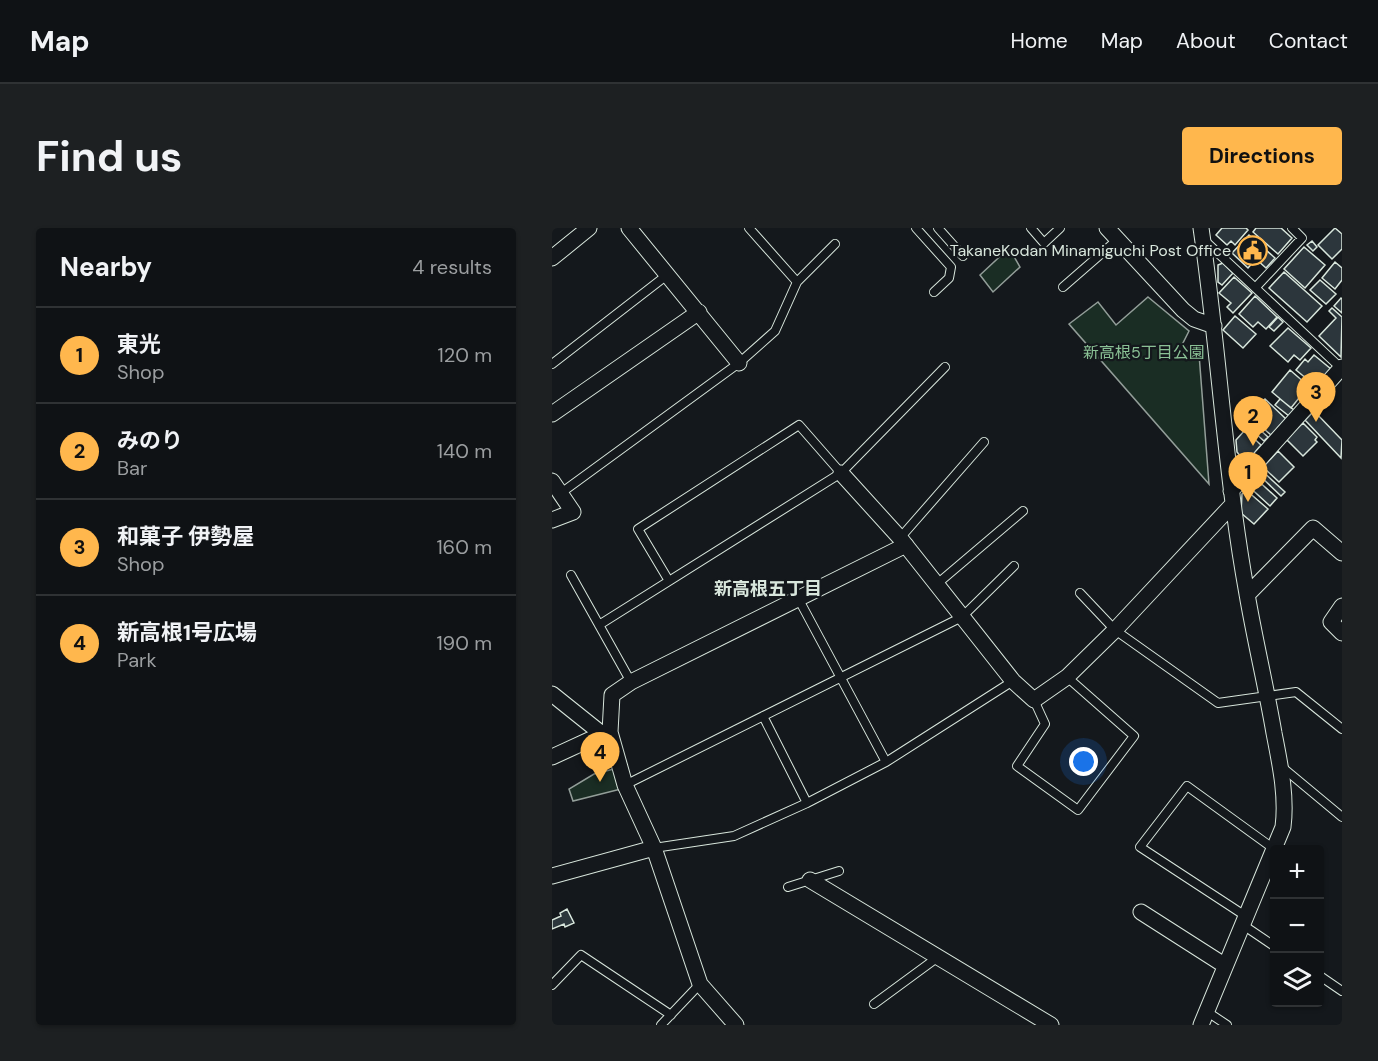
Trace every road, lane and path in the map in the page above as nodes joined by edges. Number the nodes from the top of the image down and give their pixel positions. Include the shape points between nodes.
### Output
1 (589, 228) edge
2 (629, 228) edge
3 (749, 228) edge
4 (916, 228) edge
5 (938, 228) edge
6 (1031, 228) edge
7 (1060, 228) edge
8 (1107, 228) edge
9 (1292, 228) edge
10 (1202, 234) edge
11 (1117, 240) junction
12 (835, 244) dead end
13 (963, 256) dead end
14 (552, 258) edge
15 (668, 275) junction
16 (797, 282) junction
17 (1063, 287) dead end
18 (1256, 287) junction
19 (934, 292) dead end
20 (699, 312) junction
21 (1214, 326) junction
22 (739, 363) junction
23 (552, 364) edge
24 (945, 367) dead end
25 (1342, 368) edge
26 (552, 414) edge
27 (984, 442) dead end
28 (841, 473) junction
29 (556, 487) edge
30 (1232, 498) junction
31 (1023, 512) dead end
32 (552, 520) edge
33 (903, 542) junction
34 (1342, 553) edge
35 (1014, 566) dead end
36 (571, 575) dead end
37 (669, 581) junction
38 (937, 584) junction
39 (1080, 593) dead end
40 (1247, 595) junction
41 (798, 598) junction
42 (1342, 606) edge
43 (962, 616) junction
44 (599, 625) junction
45 (1115, 630) junction
46 (1342, 633) edge
47 (840, 677) junction
48 (1068, 677) junction
49 (1013, 681) junction
50 (631, 682) junction
51 (552, 694) edge
52 (1268, 695) junction
53 (1034, 700) junction
54 (763, 716) junction
55 (1342, 729) edge
56 (606, 733) junction
57 (552, 757) edge
58 (886, 762) junction
59 (1281, 766) junction
60 (625, 785) junction
61 (807, 803) junction
62 (1342, 817) edge
63 (1276, 845) edge
64 (1270, 846) edge
65 (654, 848) junction
66 (1270, 859) edge
67 (839, 871) dead end
68 (552, 876) edge
69 (810, 880) junction
70 (788, 887) dead end
71 (1141, 912) dead end
72 (1245, 921) junction
73 (1270, 942) edge
74 (939, 956) junction
75 (1224, 965) junction
76 (1324, 979) edge
77 (700, 984) junction
78 (552, 985) edge
79 (1342, 991) edge
80 (874, 1004) dead end
81 (671, 1015) junction
82 (1203, 1018) edge
83 (661, 1025) edge
84 (736, 1025) edge
85 (1051, 1025) edge
86 (1227, 1025) edge

1 - 14 street
2 - 15 street
3 - 16 lane
4 - 19 lane via 951,267 950,278
5 - 13 lane
6 - 7 lane via 1044,243
8 - 11 street
9 - 18 lane via 1302,238
10 - 18 lane
10 - 21 street
11 - 17 lane
11 - 21 street via 1183,310
12 - 16 lane
15 - 20 street
15 - 23 lane
16 - 22 lane via 775,331
18 - 25 lane
20 - 22 street
20 - 26 street
21 - 30 street
22 - 29 lane
24 - 28 lane
25 - 30 street
27 - 33 lane
28 - 33 street
28 - 37 lane
28 - 37 lane via 799,425 638,529
29 - 32 street via 573,512
30 - 40 street
30 - 45 street
31 - 38 lane
33 - 38 street
33 - 41 street
34 - 40 street via 1314,528
35 - 43 lane
36 - 44 lane
37 - 44 lane
38 - 43 street
39 - 45 lane
40 - 52 street
41 - 47 lane
41 - 50 street
42 - 46 street via 1331,622
43 - 47 lane
43 - 49 street
44 - 50 lane
45 - 48 street
45 - 52 lane via 1218,703
47 - 54 lane
47 - 58 lane
48 - 53 street
48 - 53 lane via 1134,736 1078,810 1017,766 1045,724
49 - 53 street
49 - 58 lane
50 - 56 street via 612,695
51 - 56 street
52 - 55 lane via 1296,692
52 - 59 street
54 - 60 lane
54 - 61 lane
56 - 57 street
56 - 60 street
58 - 61 lane
59 - 62 lane
59 - 63 street via 1286,809
60 - 65 street
61 - 65 lane via 734,836
64 - 72 lane via 1187,786 1140,847
65 - 68 street
65 - 77 street
66 - 72 street
67 - 69 lane
69 - 70 lane
69 - 74 street
71 - 75 street
72 - 73 lane
72 - 75 street
74 - 80 lane
74 - 85 street
75 - 82 street
76 - 79 lane
77 - 81 lane
77 - 84 street
78 - 81 lane via 581,955
81 - 83 lane
82 - 86 lane

